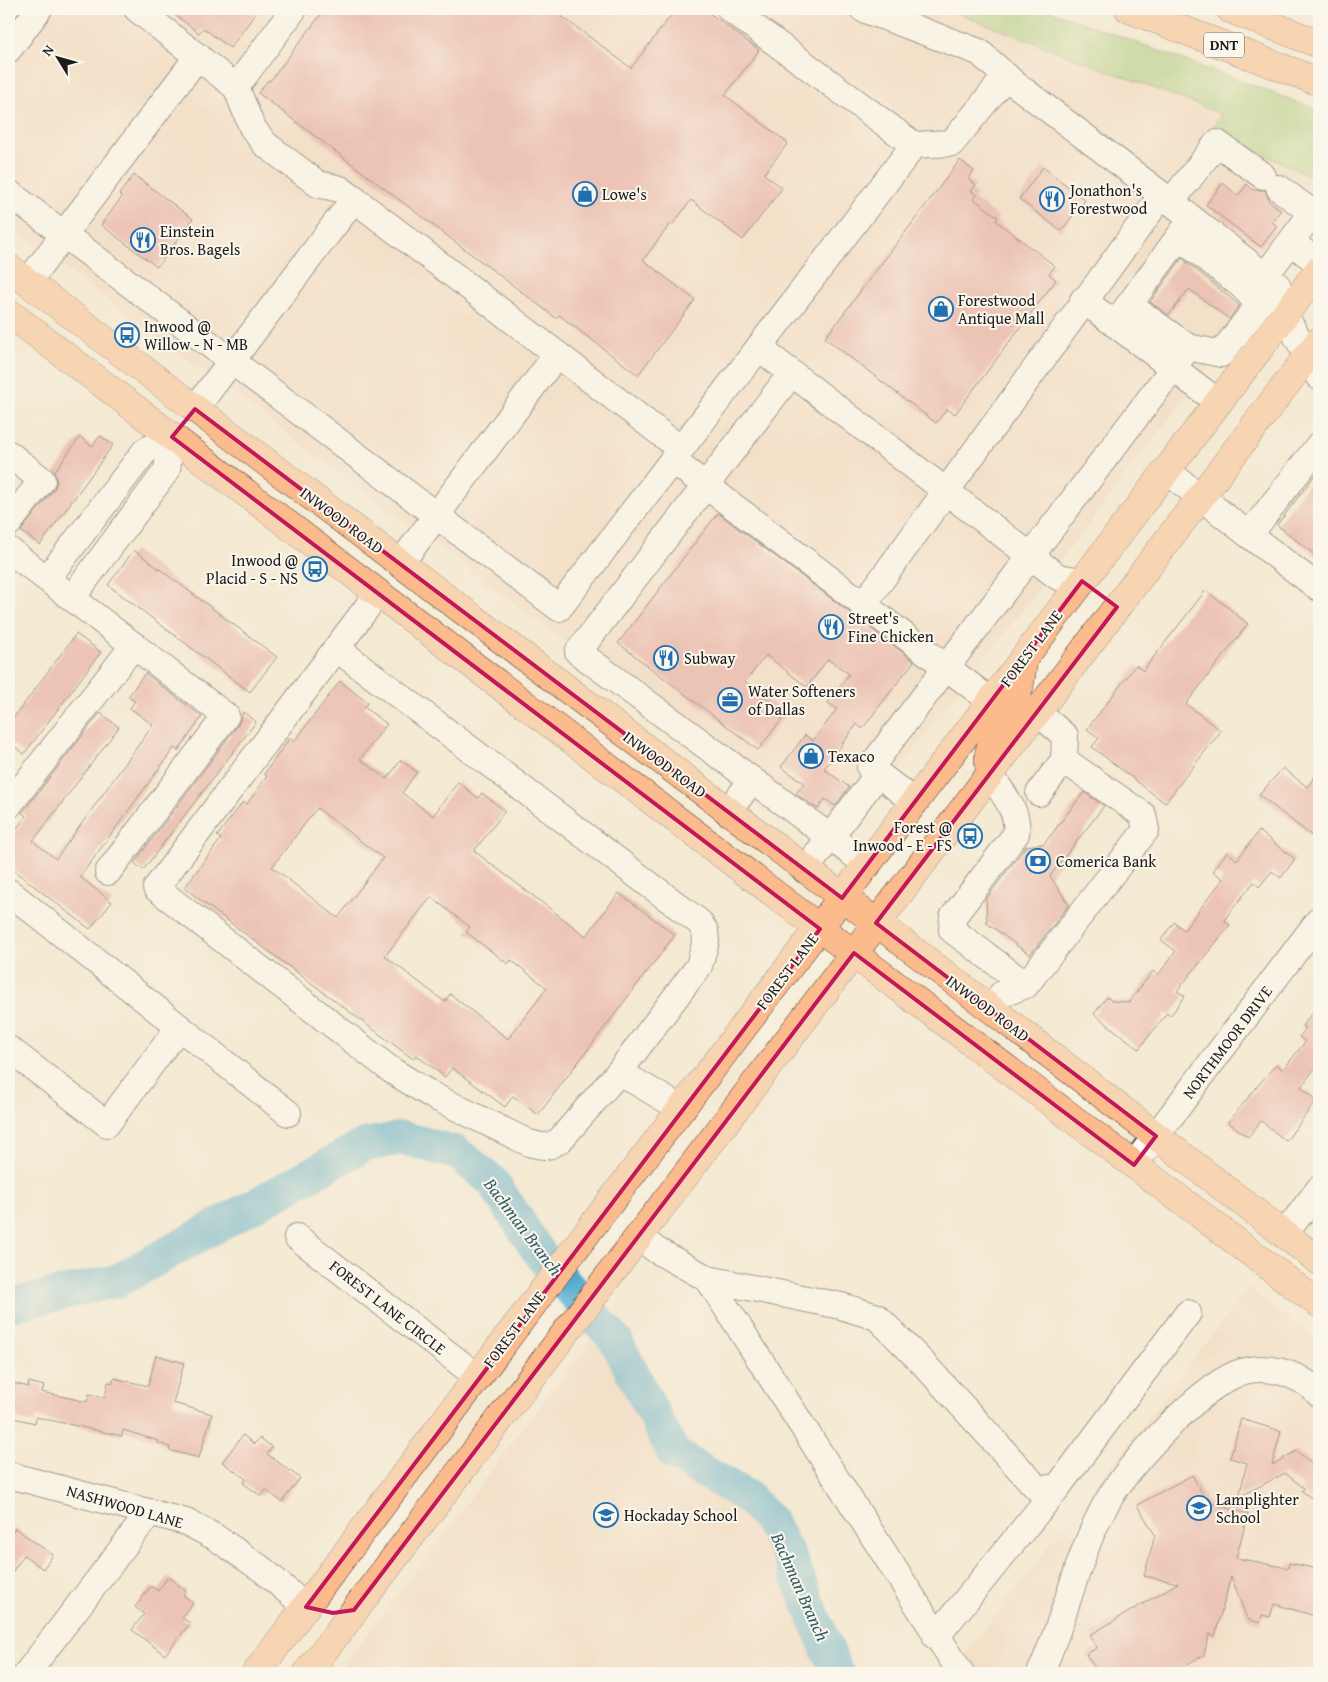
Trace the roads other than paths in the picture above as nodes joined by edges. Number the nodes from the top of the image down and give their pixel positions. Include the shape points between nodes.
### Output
1 (39, 9) edge
2 (137, 9) edge
3 (294, 9) edge
4 (730, 9) edge
5 (863, 9) edge
6 (1129, 9) edge
7 (1230, 9) edge
8 (1319, 44) edge
9 (9, 49) edge
10 (198, 56) junction
11 (1006, 76) junction
12 (1319, 82) edge
13 (236, 87) junction
14 (914, 145) junction
15 (9, 193) edge
16 (1167, 198) junction
17 (354, 199) junction
18 (1316, 216) edge
19 (1186, 228) junction
20 (64, 235) junction
21 (1291, 242) junction
22 (1319, 263) edge
23 (1319, 270) edge
24 (18, 275) edge
25 (1254, 277) junction
26 (1084, 300) junction
27 (9, 313) edge
28 (1122, 315) junction
29 (1285, 315) junction
30 (759, 348) junction
31 (557, 354) junction
32 (1181, 358) junction
33 (1316, 358) edge
34 (232, 361) junction
35 (791, 374) junction
36 (1218, 402) junction
37 (195, 409) junction
38 (172, 437) junction
39 (1319, 445) edge
40 (9, 454) edge
41 (677, 454) junction
42 (1167, 471) junction
43 (706, 485) junction
44 (945, 491) junction
45 (1200, 498) junction
46 (436, 515) junction
47 (9, 524) edge
48 (1249, 535) junction
49 (9, 550) edge
50 (1031, 556) junction
51 (400, 564) junction
52 (46, 579) junction
53 (1082, 581) junction
54 (1319, 588) edge
55 (378, 593) junction
56 (72, 598) junction
57 (863, 604) junction
58 (1117, 607) junction
59 (134, 646) junction
60 (336, 648) junction
61 (578, 652) junction
62 (1024, 657) junction
63 (946, 667) junction
64 (557, 682) junction
65 (991, 701) junction
66 (1037, 712) junction
67 (676, 723) junction
68 (651, 754) junction
69 (1064, 760) junction
70 (878, 774) junction
71 (990, 774) junction
72 (752, 780) junction
73 (629, 784) junction
74 (1039, 794) dead end
75 (915, 802) junction
76 (9, 805) edge
77 (728, 812) junction
78 (830, 837) junction
79 (868, 865) junction
80 (805, 870) junction
81 (108, 872) dead end
82 (9, 892) edge
83 (842, 898) junction
84 (1319, 920) edge
85 (876, 923) junction
86 (820, 929) junction
87 (854, 953) junction
88 (1026, 985) junction
89 (991, 1009) junction
90 (179, 1027) junction
91 (9, 1049) edge
92 (630, 1078) junction
93 (682, 1109) junction
94 (288, 1113) dead end
95 (1156, 1136) junction
96 (1134, 1165) junction
97 (1319, 1189) edge
98 (1284, 1235) junction
99 (297, 1237) dead end
100 (639, 1237) junction
101 (1319, 1261) edge
102 (708, 1279) junction
103 (1319, 1304) edge
104 (1188, 1313) dead end
105 (478, 1377) junction
106 (1319, 1394) edge
107 (9, 1475) edge
108 (1057, 1488) junction
109 (150, 1512) junction
110 (306, 1607) junction
111 (354, 1610) junction
112 (936, 1637) junction
113 (27, 1673) edge
114 (256, 1673) edge
115 (288, 1673) edge
116 (306, 1673) edge
117 (961, 1673) edge
118 (1040, 1673) edge

1 - 9 street
2 - 10 street
3 - 13 street
4 - 14 street
5 - 11 street via 979,52
6 - 12 main road, DNT
7 - 8 main road, DNT
10 - 13 street
10 - 20 street
11 - 14 street via 952,143
11 - 16 street
13 - 17 street via 252,126 265,144 318,184 340,189
14 - 30 street
15 - 20 street
16 - 18 street via 1217,143
16 - 19 street
16 - 26 street
17 - 31 street
17 - 34 street
18 - 21 street
19 - 25 street
19 - 28 street
20 - 24 street
20 - 34 street
21 - 22 street
21 - 25 street
23 - 29 main road, FOREST LANE
24 - 37 main road, INWOOD ROAD
25 - 29 street via 1278,286
25 - 32 street via 1259,304 1221,354
26 - 28 street
26 - 44 street
27 - 38 main road
28 - 32 street
29 - 33 street
29 - 36 main road, FOREST LANE
30 - 35 street
30 - 41 street
31 - 41 street
31 - 46 street
32 - 36 street
32 - 50 street
33 - 45 main road
34 - 37 street
34 - 46 street
35 - 43 street
35 - 44 street
36 - 42 main road, FOREST LANE
37 - 38 main road
37 - 51 main road, INWOOD ROAD
38 - 52 street via 145,451
38 - 55 main road
38 - 56 street via 167,470
39 - 48 street
40 - 47 street via 42,480
41 - 43 street
41 - 46 street via 559,608
42 - 45 street
42 - 53 main road, FOREST LANE
43 - 57 street
43 - 61 street
44 - 50 street
44 - 57 street
45 - 48 street
45 - 58 main road
46 - 51 street
48 - 54 street
49 - 52 street
50 - 53 street via 1058,576
50 - 63 street
51 - 55 main road
51 - 64 main road, INWOOD ROAD
52 - 56 street
53 - 58 main road
53 - 62 main road, FOREST LANE
55 - 60 street
55 - 73 main road
56 - 59 street
57 - 63 street
58 - 66 main road
59 - 76 street
59 - 81 street via 226,716
60 - 92 street via 699,922 705,931 706,941 698,966
60 - 92 street via 156,888 391,1070 433,1096 530,1143 551,1146
61 - 64 street
61 - 67 street
62 - 65 main road, FOREST LANE
62 - 71 main road via 1016,701 995,736 987,757
63 - 65 street
63 - 70 street via 870,768
64 - 68 main road, INWOOD ROAD
65 - 75 main road, FOREST LANE
66 - 69 street via 1065,736
66 - 71 main road
67 - 68 street
67 - 72 street
68 - 73 main road
68 - 77 main road, INWOOD ROAD
69 - 74 street
69 - 88 street via 1143,815 1146,830
70 - 75 street
70 - 78 street
71 - 85 main road
71 - 88 street via 1014,811 1018,823 1016,834 953,917 952,930
72 - 77 street
72 - 78 street
73 - 86 main road
75 - 79 main road, FOREST LANE
77 - 80 main road, INWOOD ROAD
78 - 79 street
78 - 80 street
79 - 83 main road, FOREST LANE
80 - 83 main road, INWOOD ROAD
82 - 90 street
83 - 85 main road, INWOOD ROAD
83 - 86 main road, FOREST LANE
84 - 95 street, NORTHMOOR DRIVE
85 - 87 main road
85 - 89 main road, INWOOD ROAD
86 - 87 main road
86 - 93 main road, FOREST LANE
87 - 96 main road
87 - 100 main road
88 - 89 street via 1002,994
89 - 95 main road, INWOOD ROAD
90 - 91 street via 107,1124
90 - 94 street
92 - 93 street
93 - 105 main road, FOREST LANE
95 - 96 street, NORTHMOOR DRIVE
95 - 98 main road, INWOOD ROAD
96 - 103 main road
97 - 98 street
98 - 101 main road, INWOOD ROAD
99 - 105 street, FOREST LANE CIRCLE
100 - 102 street
100 - 111 main road
102 - 108 street via 842,1306 877,1317 1037,1488
102 - 112 street
104 - 108 street
105 - 110 main road, FOREST LANE
106 - 118 street via 1286,1372 1262,1369 1236,1374 1209,1391 1146,1451 1121,1479 1105,1504
107 - 109 street, NASHWOOD LANE
108 - 112 street
109 - 110 street, NASHWOOD LANE via 186,1522 215,1538 263,1570
109 - 113 street
110 - 111 main road via 334,1613
110 - 114 main road, FOREST LANE
110 - 115 main road via 311,1626 309,1645
111 - 116 main road
112 - 117 street

